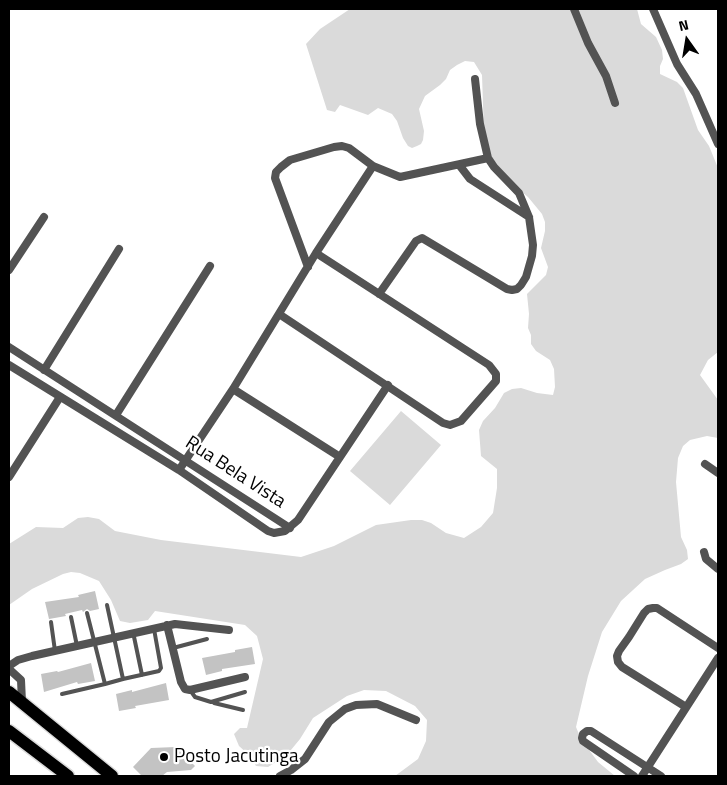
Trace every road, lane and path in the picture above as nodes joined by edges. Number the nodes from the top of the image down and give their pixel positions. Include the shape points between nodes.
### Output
1 (574, 9) edge
2 (653, 9) edge
3 (475, 79) dead end
4 (615, 103) dead end
5 (718, 144) edge
6 (488, 158) junction
7 (373, 166) junction
8 (460, 166) junction
9 (44, 217) dead end
10 (528, 217) junction
11 (119, 249) dead end
12 (316, 253) junction
13 (210, 266) dead end
14 (308, 267) junction
15 (9, 270) edge
16 (379, 294) junction
17 (279, 314) junction
18 (9, 347) edge
19 (9, 365) edge
20 (44, 370) junction
21 (388, 385) junction
22 (233, 389) junction
23 (74, 390) junction
24 (60, 397) junction
25 (67, 402) junction
26 (116, 415) junction
27 (340, 457) junction
28 (186, 460) junction
29 (705, 464) dead end
30 (179, 470) junction
31 (718, 473) edge
32 (9, 477) edge
33 (290, 528) junction
34 (704, 552) dead end
35 (718, 569) edge
36 (107, 605) dead end
37 (87, 613) dead end
38 (71, 617) dead end
39 (51, 622) dead end
40 (167, 625) junction
41 (154, 628) junction
42 (229, 630) dead end
43 (133, 632) junction
44 (114, 637) junction
45 (207, 639) dead end
46 (94, 642) junction
47 (77, 646) junction
48 (173, 648) junction
49 (718, 648) edge
50 (55, 651) junction
51 (718, 658) edge
52 (9, 668) edge
53 (142, 675) junction
54 (245, 677) dead end
55 (123, 680) junction
56 (105, 684) junction
57 (190, 690) junction
58 (9, 692) edge
59 (245, 692) dead end
60 (62, 694) dead end
61 (9, 701) edge
62 (22, 702) junction
63 (212, 702) junction
64 (686, 708) junction
65 (243, 710) dead end
66 (416, 720) dead end
67 (9, 731) edge
68 (648, 767) junction
69 (68, 776) edge
70 (99, 776) edge
71 (112, 776) edge
72 (280, 776) edge
73 (634, 776) edge
74 (642, 776) edge
75 (661, 776) edge

1 - 4 street via 606,76
2 - 5 street
3 - 6 street
6 - 8 street
6 - 10 street via 519,193
7 - 8 street via 400,177
7 - 12 street
7 - 14 street via 342,146 290,160 276,172 276,184
8 - 10 street via 470,179
9 - 15 street
10 - 16 street via 532,256 526,277 517,289 507,289 422,238 416,240
11 - 20 street
12 - 14 street
12 - 16 street
13 - 26 street
14 - 17 street
16 - 21 street via 489,365 497,377 461,421 450,425
17 - 21 street
17 - 22 street
18 - 20 street, Rua Bela Vista
19 - 24 street, Rua Bela Vista
20 - 23 street, Rua Bela Vista
21 - 27 street
22 - 27 street
22 - 28 street
23 - 25 street
23 - 26 street, Rua Bela Vista
24 - 25 street, Rua Bela Vista
24 - 32 street
25 - 30 street, Rua Bela Vista
26 - 28 street, Rua Bela Vista
27 - 33 street
28 - 30 street
28 - 33 street, Rua Bela Vista
29 - 31 street
30 - 33 street, Rua Bela Vista via 268,531 280,533
34 - 35 street via 706,559
36 - 44 lane
37 - 46 lane
38 - 47 lane
39 - 50 lane
40 - 41 street
40 - 42 street
40 - 48 street
41 - 43 street
41 - 53 lane via 161,668
43 - 44 street
43 - 53 lane
44 - 46 street
44 - 55 lane
45 - 48 lane
46 - 47 street
46 - 56 lane
47 - 50 street
48 - 57 street via 181,682
49 - 64 street via 657,608 644,613 619,651 618,662 622,666
50 - 52 street via 18,660
51 - 64 street
52 - 62 street via 21,680
53 - 55 lane
54 - 57 street
55 - 56 lane
56 - 60 lane
57 - 63 lane via 195,697
58 - 62 main road
59 - 63 lane
61 - 70 main road
62 - 71 main road
63 - 65 lane
64 - 68 street
66 - 72 street via 377,704 345,709 329,722 305,759
67 - 69 main road
68 - 73 street via 592,731 583,734 583,742
68 - 74 street
68 - 75 street

